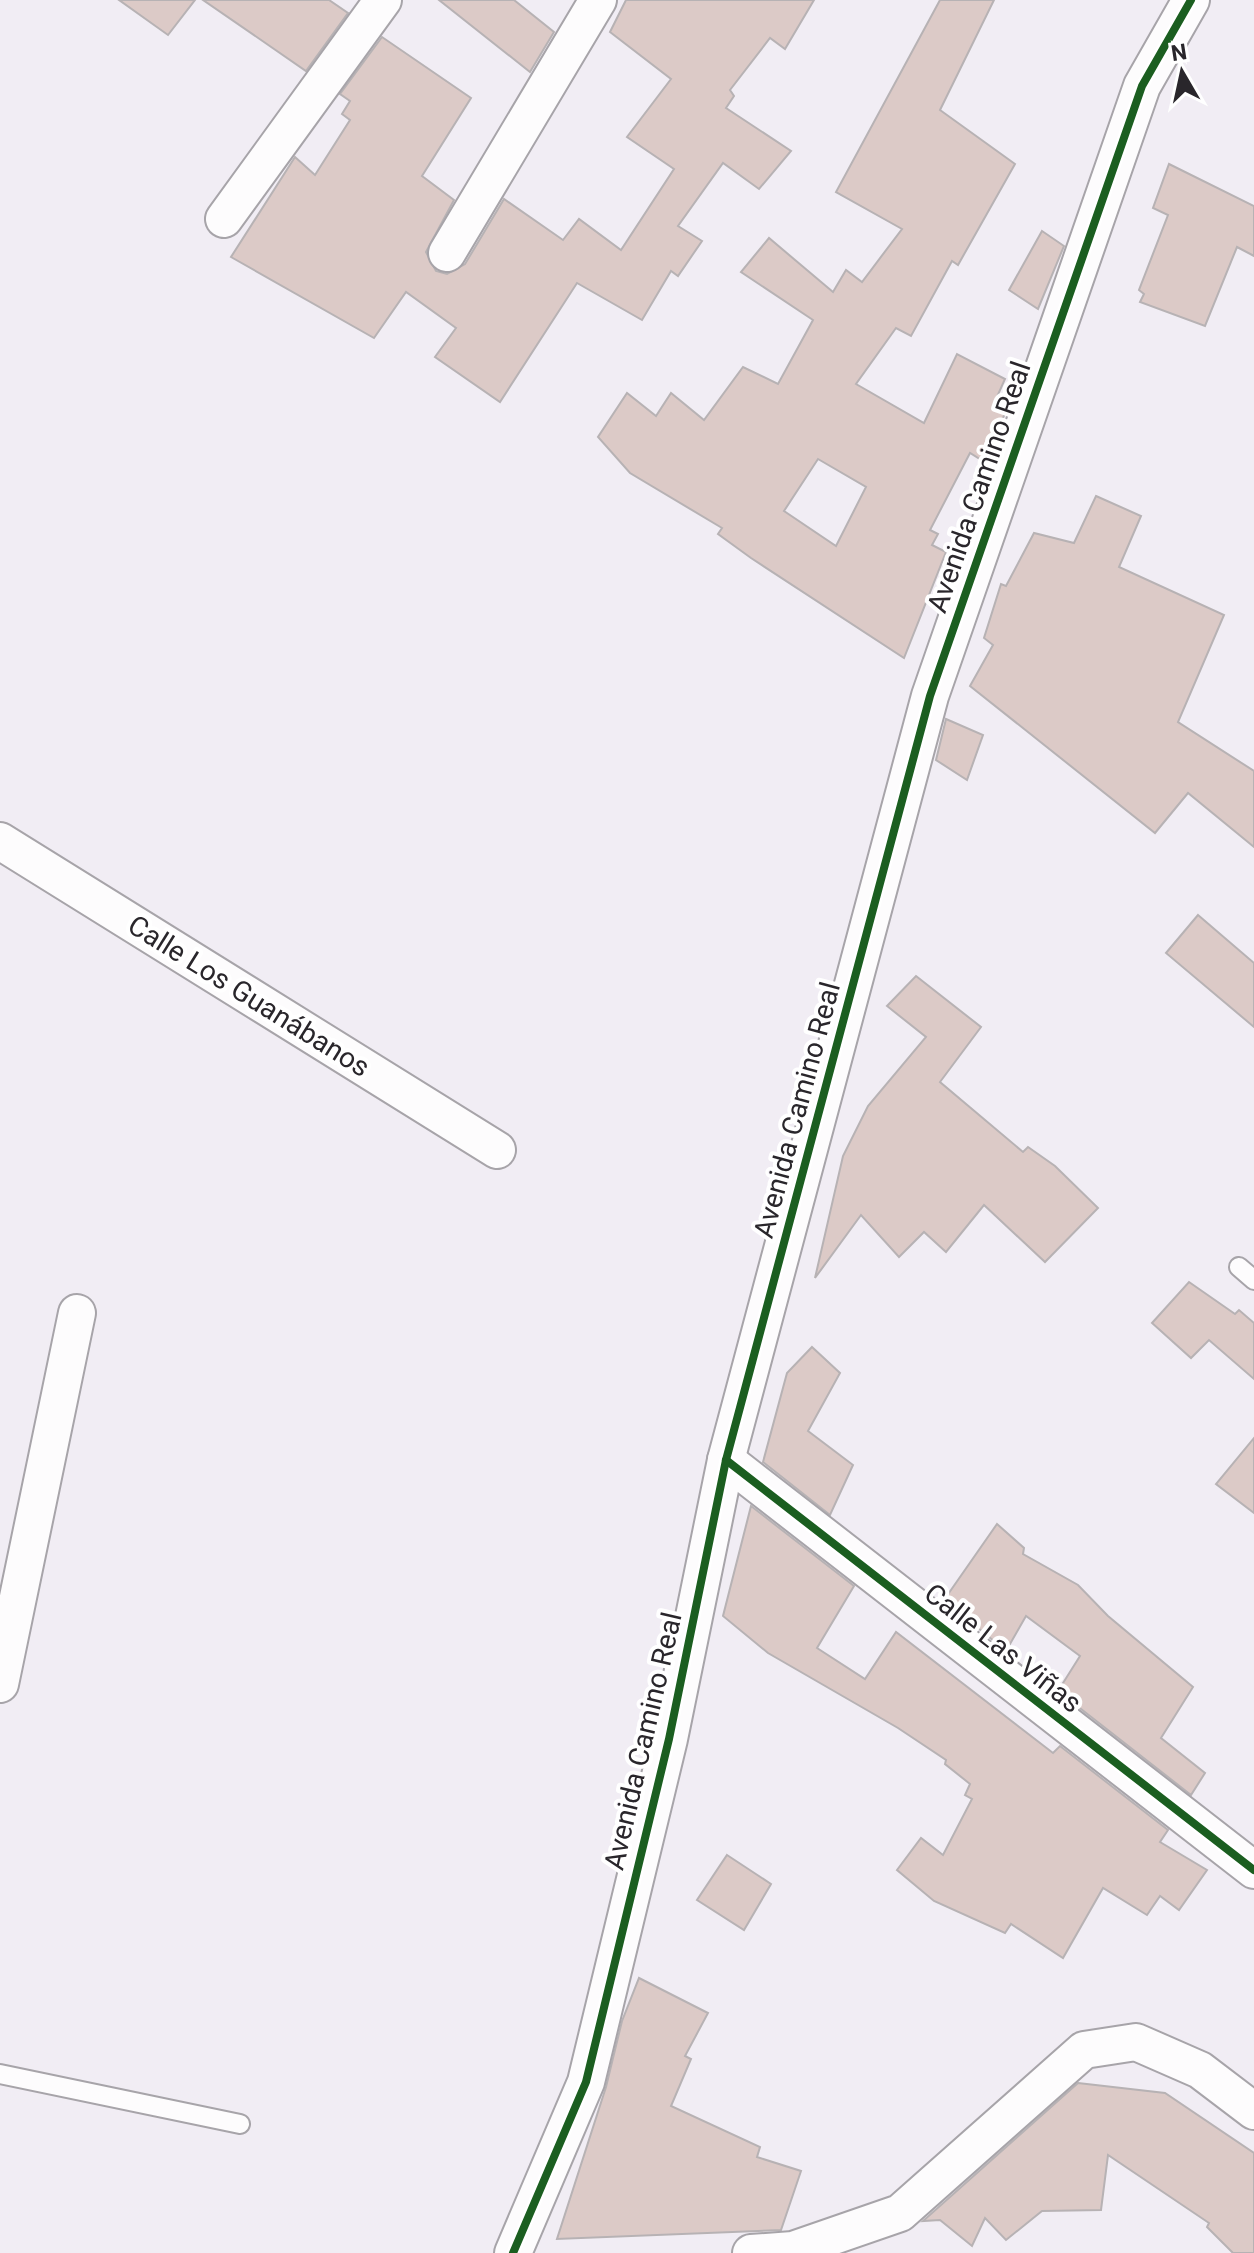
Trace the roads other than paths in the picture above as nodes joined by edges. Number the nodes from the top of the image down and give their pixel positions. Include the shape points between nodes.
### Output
1 (383, 0) edge
2 (598, 0) edge
3 (1191, 0) edge
4 (224, 219) dead end
5 (447, 253) dead end
6 (0, 841) edge
7 (497, 1150) dead end
8 (1239, 1267) dead end
9 (1254, 1280) edge
10 (77, 1313) dead end
11 (726, 1460) junction
12 (0, 1684) edge
13 (1254, 1870) edge
14 (0, 2074) edge
15 (1254, 2111) edge
16 (240, 2124) dead end
17 (513, 2253) edge
18 (751, 2253) edge

1 - 4 street
2 - 5 street
3 - 11 street, Avenida Camino Real via 1142,86 930,696
6 - 7 street, Calle Los Guanábanos
8 - 9 lane
10 - 12 street
11 - 13 street, Calle Las Viñas
11 - 17 street, Avenida Camino Real via 669,1739 586,2082
14 - 16 lane
15 - 18 street via 1200,2070 1136,2042 1084,2050 900,2213 793,2250

